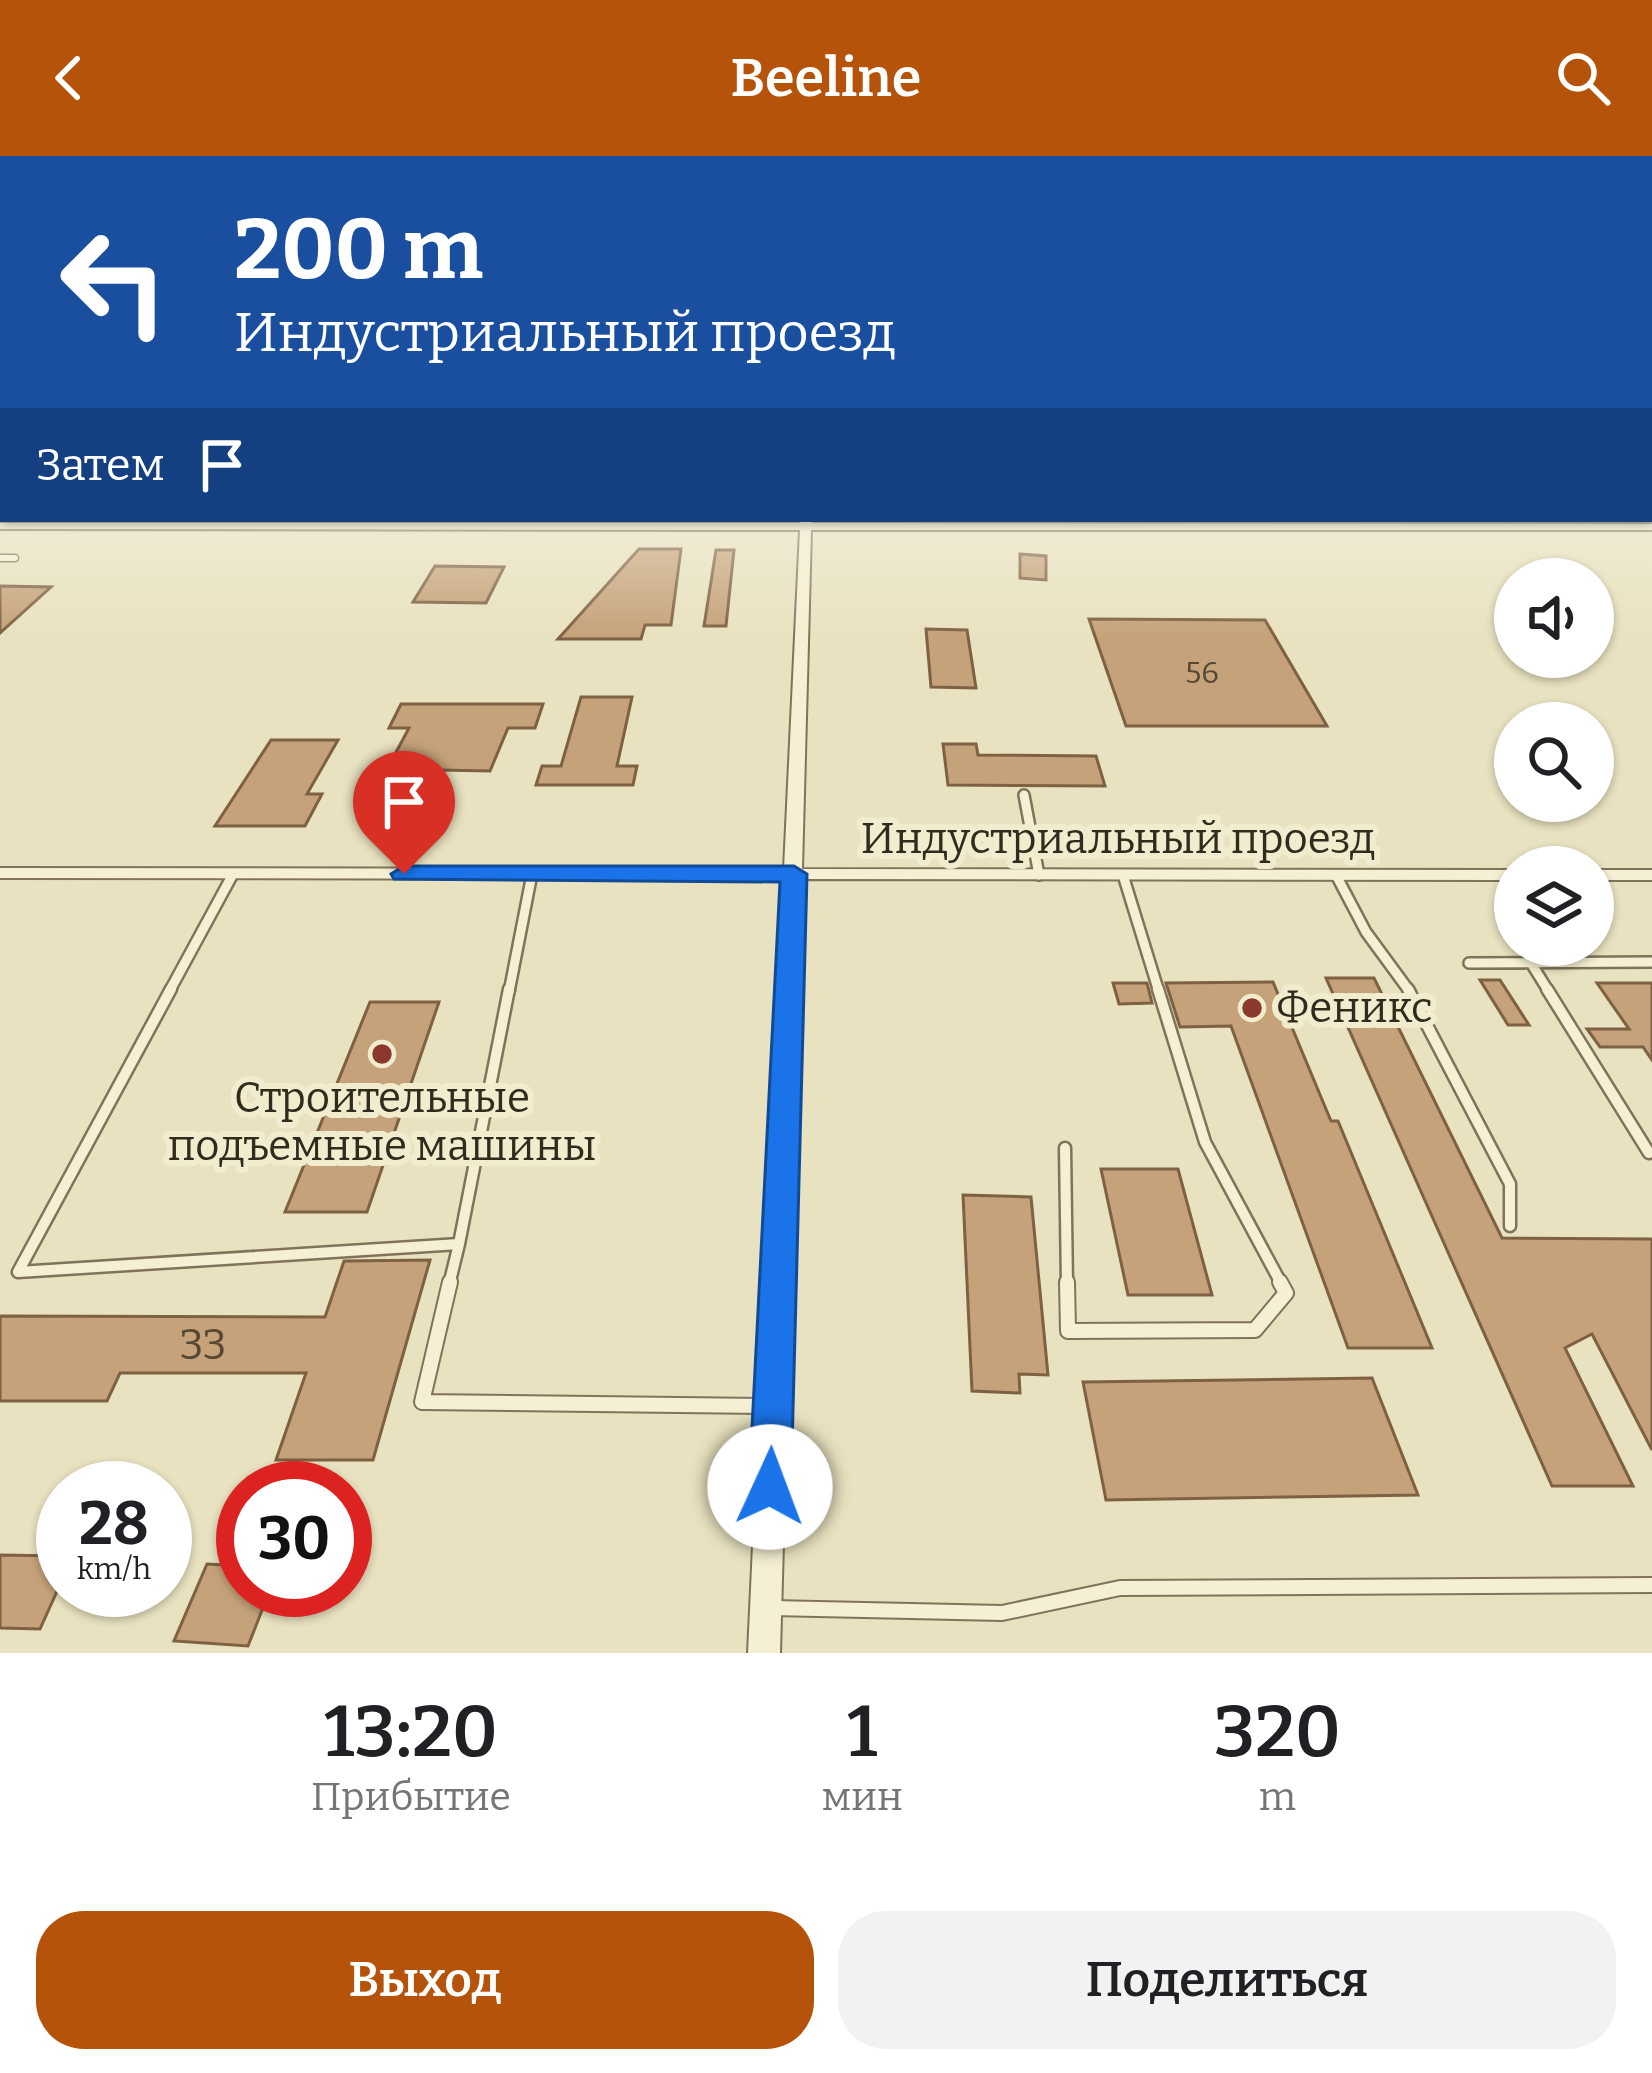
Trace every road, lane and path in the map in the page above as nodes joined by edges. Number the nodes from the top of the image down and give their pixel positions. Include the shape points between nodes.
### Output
1 (667, 523) edge
2 (806, 523) edge
3 (0, 526) edge
4 (1652, 527) edge
5 (0, 558) edge
6 (15, 558) dead end
7 (1024, 795) dead end
8 (0, 873) edge
9 (232, 874) junction
10 (532, 874) junction
11 (794, 874) junction
12 (1039, 874) junction
13 (1123, 875) junction
14 (1336, 875) junction
15 (1494, 875) edge
16 (1614, 875) edge
17 (1652, 875) edge
18 (1614, 962) edge
19 (1652, 962) edge
20 (1469, 963) dead end
21 (1494, 963) edge
22 (1534, 966) edge
23 (1065, 1148) dead end
24 (1651, 1155) edge
25 (1510, 1226) dead end
26 (459, 1244) junction
27 (773, 1406) junction
28 (1652, 1585) edge
29 (765, 1608) junction
30 (764, 1653) edge

1 - 2 street
1 - 3 street
2 - 4 street
2 - 11 street
5 - 6 lane
7 - 12 lane
8 - 9 street, Индустриальный проезд
9 - 10 street, Индустриальный проезд
9 - 26 lane via 18,1272
10 - 11 street, Индустриальный проезд
10 - 26 lane
11 - 12 street, Индустриальный проезд
11 - 27 street
12 - 13 street, Индустриальный проезд
13 - 14 street, Индустриальный проезд
13 - 23 lane via 1204,1142 1286,1293 1256,1330 1068,1330
14 - 15 street, Индустриальный проезд
14 - 25 lane via 1406,985 1510,1184
16 - 17 street
18 - 19 lane
20 - 21 lane
22 - 24 lane
26 - 27 lane via 422,1402
27 - 29 street
28 - 29 lane via 1120,1588 1002,1613
29 - 30 street

